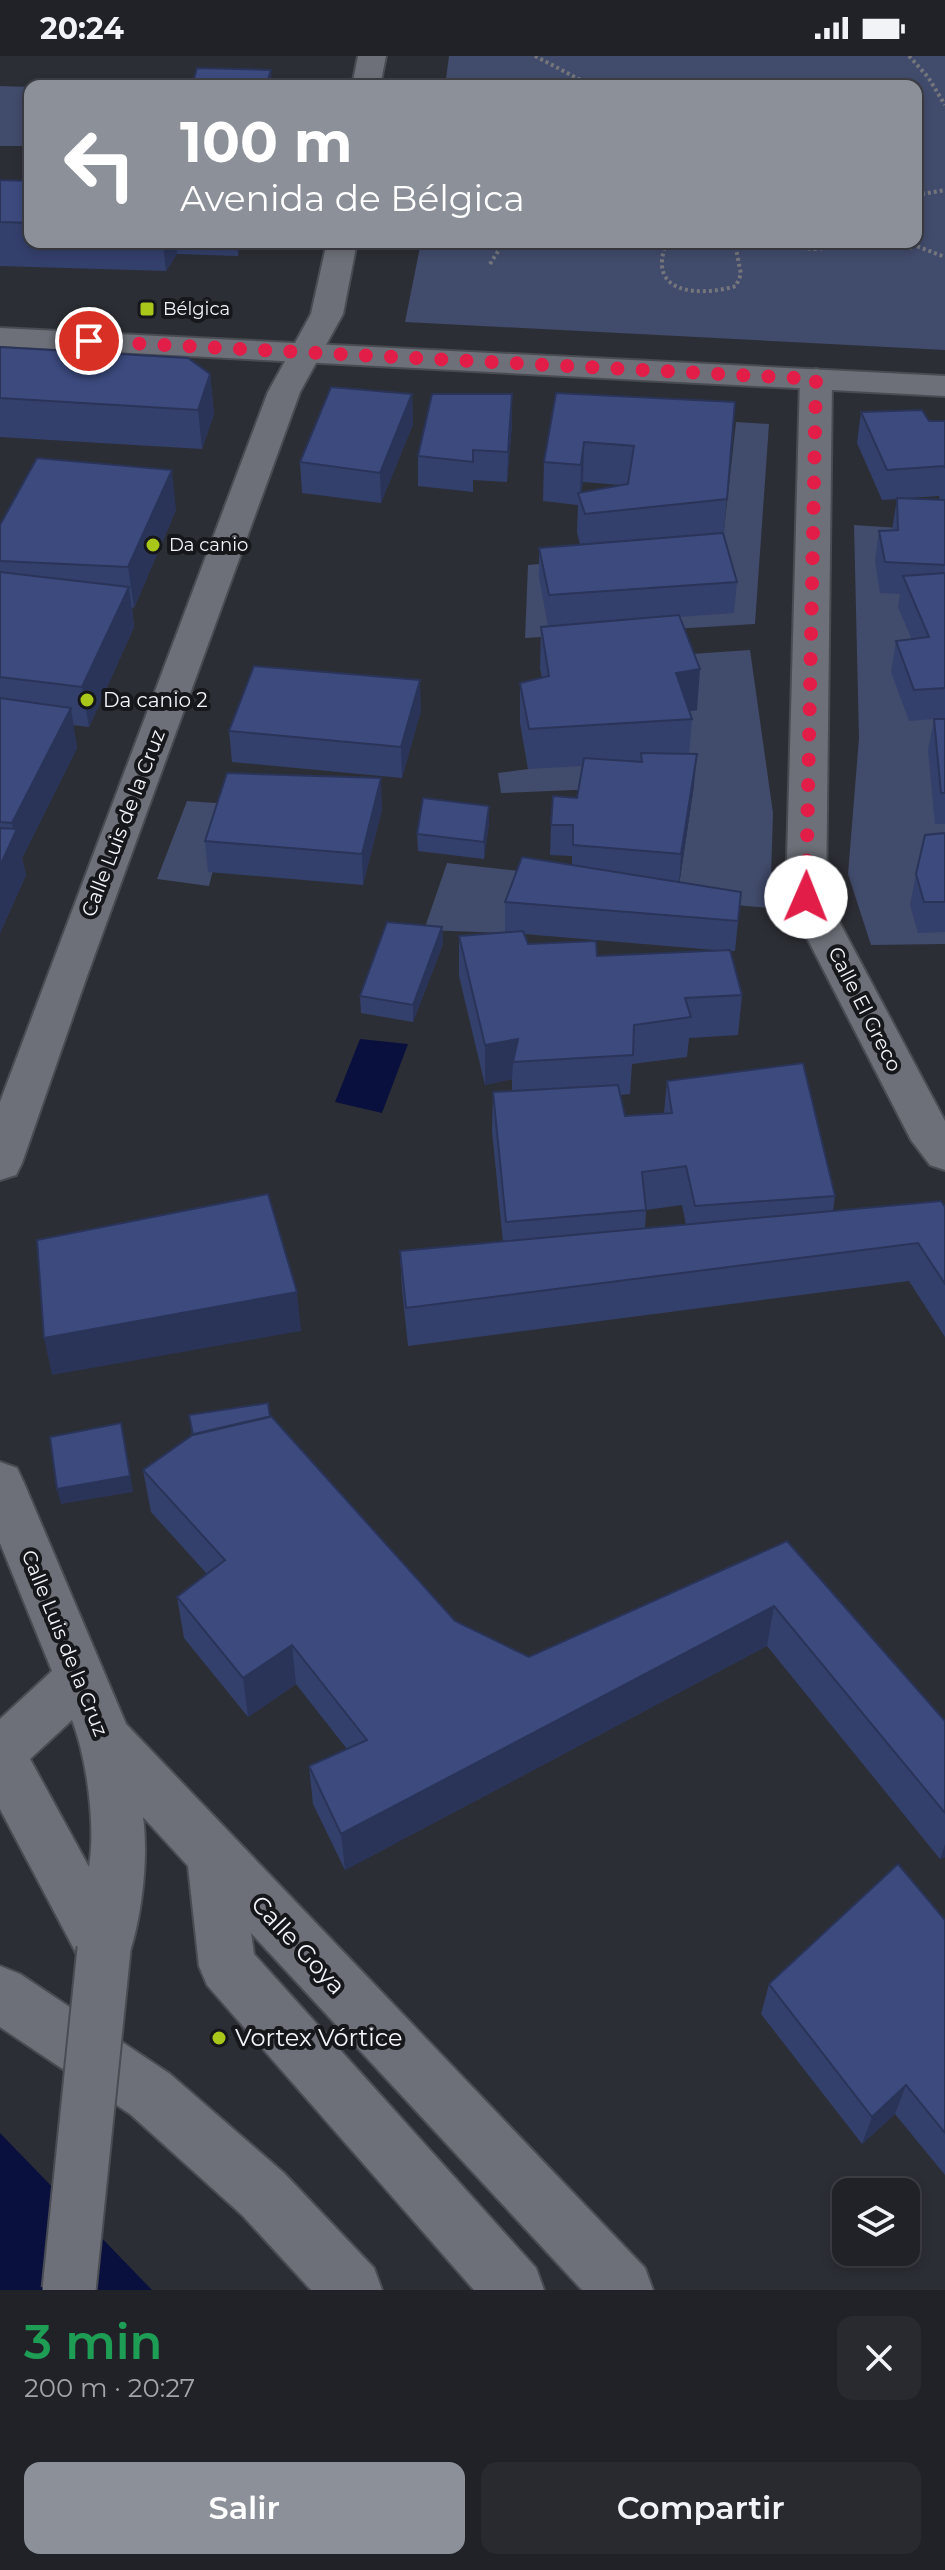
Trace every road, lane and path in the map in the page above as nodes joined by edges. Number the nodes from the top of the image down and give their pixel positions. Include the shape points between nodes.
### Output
1 (372, 56) edge
2 (535, 56) edge
3 (909, 56) edge
4 (367, 80) edge
5 (581, 80) edge
6 (945, 105) edge
7 (945, 190) edge
8 (922, 194) edge
9 (341, 248) edge
10 (500, 248) edge
11 (663, 248) edge
12 (736, 248) edge
13 (799, 248) edge
14 (827, 248) edge
15 (914, 248) edge
16 (945, 257) edge
17 (490, 264) dead end
18 (0, 337) edge
19 (304, 351) junction
20 (816, 379) junction
21 (945, 386) edge
22 (945, 1153) edge
23 (0, 1163) edge
24 (0, 1483) edge
25 (81, 1678) junction
26 (106, 1740) junction
27 (0, 1754) edge
28 (214, 1855) junction
29 (104, 1949) junction
30 (0, 1994) edge
31 (69, 2290) edge
32 (352, 2290) edge
33 (514, 2290) edge
34 (623, 2290) edge

1 - 4 street
2 - 5 path
3 - 6 path
7 - 8 path
9 - 19 street, Calle Luis de la Cruz via 327,314
10 - 17 path
11 - 12 path via 667,280 701,294 736,286 741,274
13 - 14 path
15 - 16 path
18 - 19 street
19 - 20 street
19 - 23 street, Calle Luis de la Cruz via 284,392
20 - 21 street
20 - 22 street, Calle El Greco via 806,897 926,1128
24 - 25 street, Calle Luis de la Cruz
25 - 26 street, Calle Luis de la Cruz
25 - 27 street
26 - 28 street, Calle Goya
26 - 29 street, Calle Luis de la Cruz via 120,1844
27 - 29 street
28 - 33 street via 227,1966
28 - 34 street, Calle Goya
29 - 31 street, Calle Luis de la Cruz, bridge
30 - 32 street via 150,2094 263,2194

